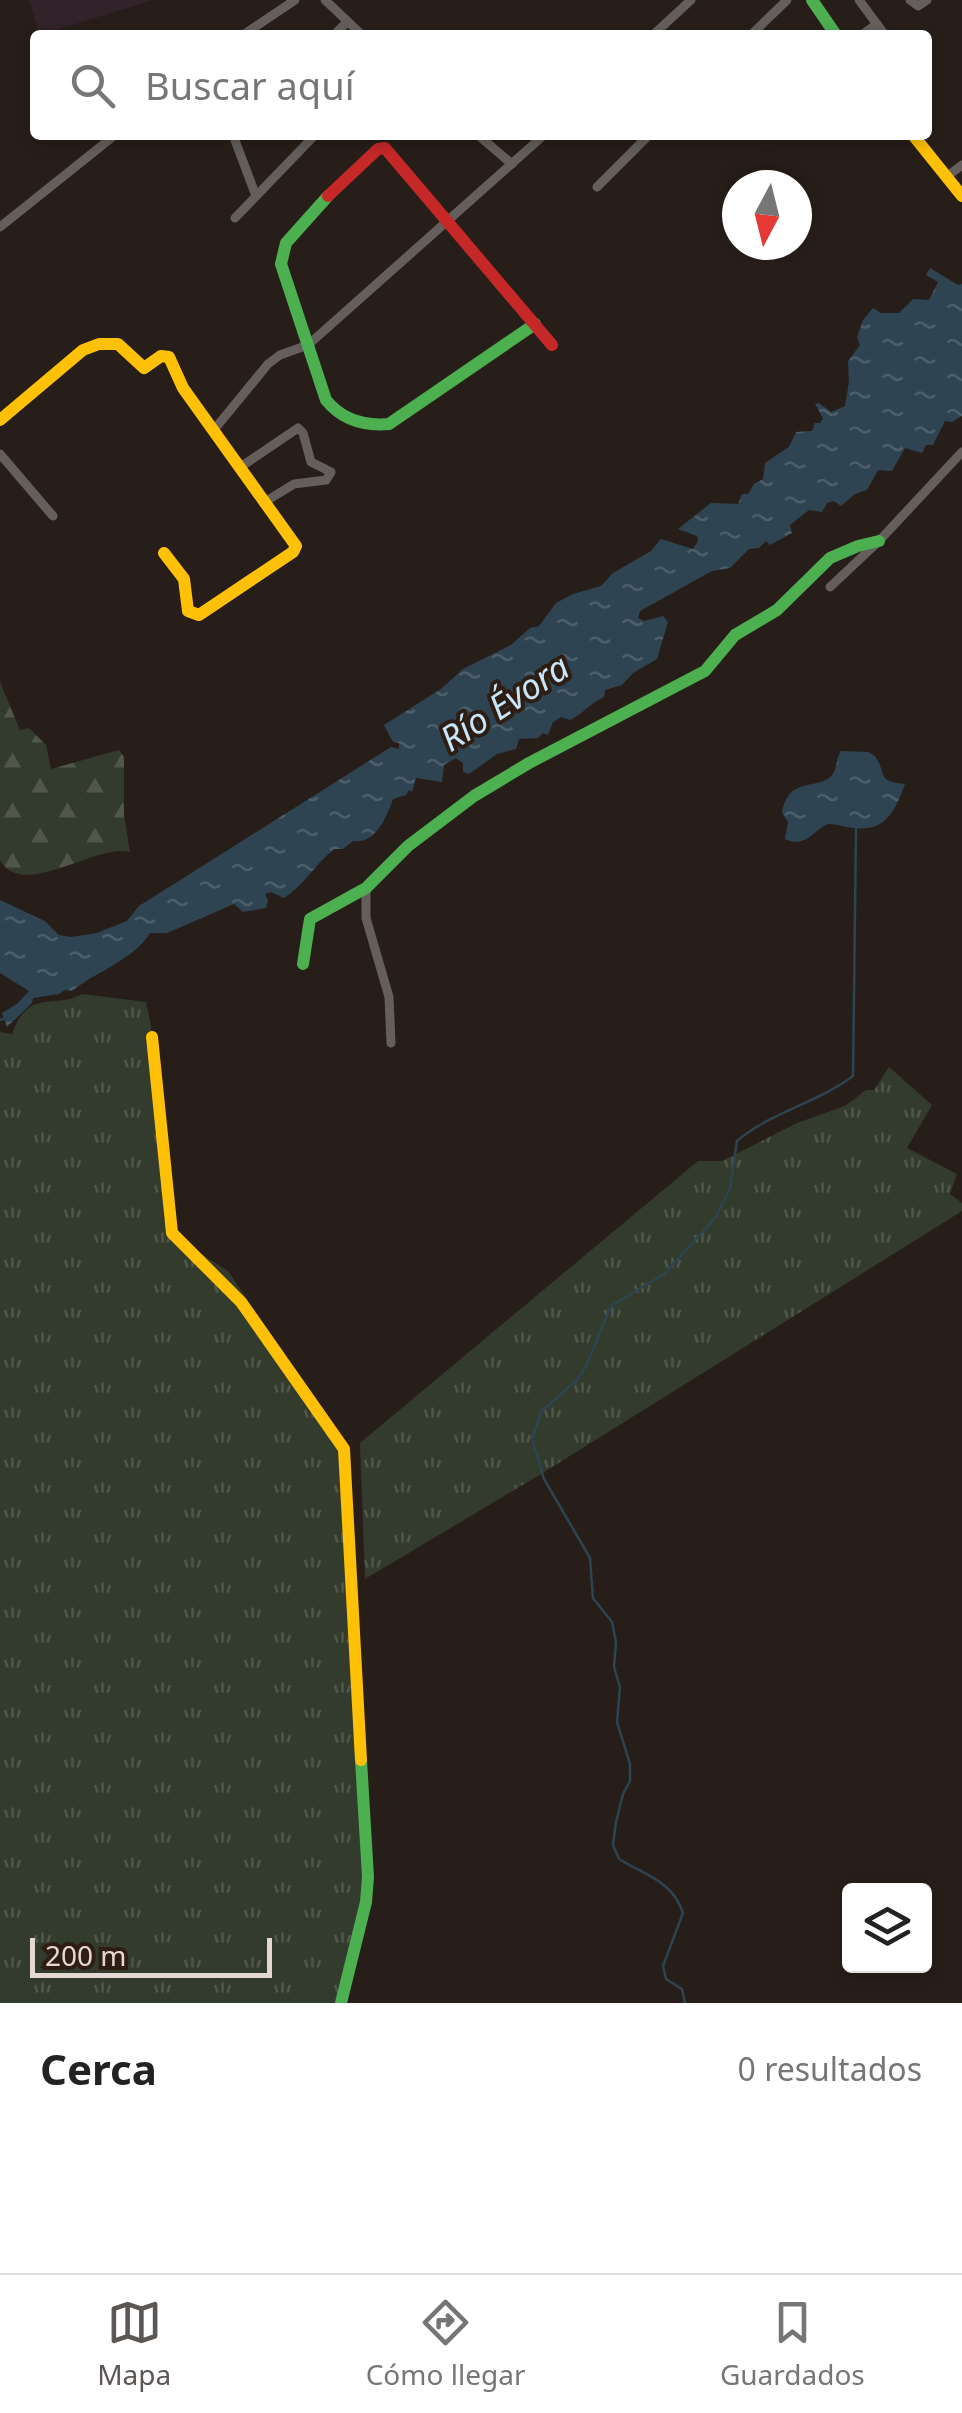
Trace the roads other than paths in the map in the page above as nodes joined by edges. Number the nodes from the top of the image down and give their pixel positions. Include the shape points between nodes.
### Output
1 (295, 0) edge
2 (325, 0) edge
3 (691, 0) edge
4 (787, 0) edge
5 (812, 0) edge
6 (859, 0) edge
7 (910, 0) edge
8 (927, 0) edge
9 (347, 22) junction
10 (877, 24) junction
11 (255, 30) edge
12 (339, 30) edge
13 (356, 30) edge
14 (658, 30) edge
15 (756, 30) edge
16 (833, 30) edge
17 (869, 30) edge
18 (881, 30) edge
19 (108, 140) edge
20 (236, 140) edge
21 (310, 140) edge
22 (484, 140) edge
23 (538, 140) edge
24 (644, 140) edge
25 (917, 140) edge
26 (512, 164) junction
27 (962, 165) edge
28 (946, 177) junction
29 (596, 187) dead end
30 (256, 196) junction
31 (962, 196) edge
32 (235, 218) dead end
33 (448, 222) junction
34 (0, 227) edge
35 (535, 324) junction
36 (552, 344) dead end
37 (308, 345) junction
38 (0, 420) edge
39 (213, 431) junction
40 (962, 452) edge
41 (0, 454) edge
42 (239, 468) junction
43 (263, 503) junction
44 (53, 516) dead end
45 (879, 541) junction
46 (164, 554) dead end
47 (830, 587) dead end
48 (366, 888) junction
49 (303, 964) dead end
50 (152, 1037) dead end
51 (391, 1043) dead end
52 (341, 2003) edge

1 - 11 street
2 - 9 street
3 - 14 street
4 - 15 street
5 - 16 street
6 - 10 street
7 - 8 street via 918,6
9 - 12 street
9 - 13 street
10 - 17 street
10 - 18 street
19 - 34 street
20 - 30 street
21 - 30 street
22 - 26 street
23 - 26 street
24 - 29 street
25 - 28 street
26 - 33 street
27 - 28 street
28 - 31 street
30 - 32 street
33 - 35 street
33 - 37 street
33 - 37 street via 385,148 378,149 284,245 281,267
35 - 36 street
35 - 37 street via 384,425 331,409
37 - 39 street via 268,364
38 - 39 street via 64,362 92,344 118,344 146,368 169,356
39 - 42 street
40 - 45 street
41 - 44 street
42 - 43 street
42 - 43 street via 298,428 311,462 331,475 294,484
43 - 46 street via 296,546 293,552 199,616 188,611 184,579
45 - 47 street
45 - 48 street via 836,552 778,609 737,634 705,670 474,796
48 - 49 street via 310,919
48 - 51 street via 366,918 389,998
50 - 52 street via 172,1233 232,1292 344,1448 368,1877

